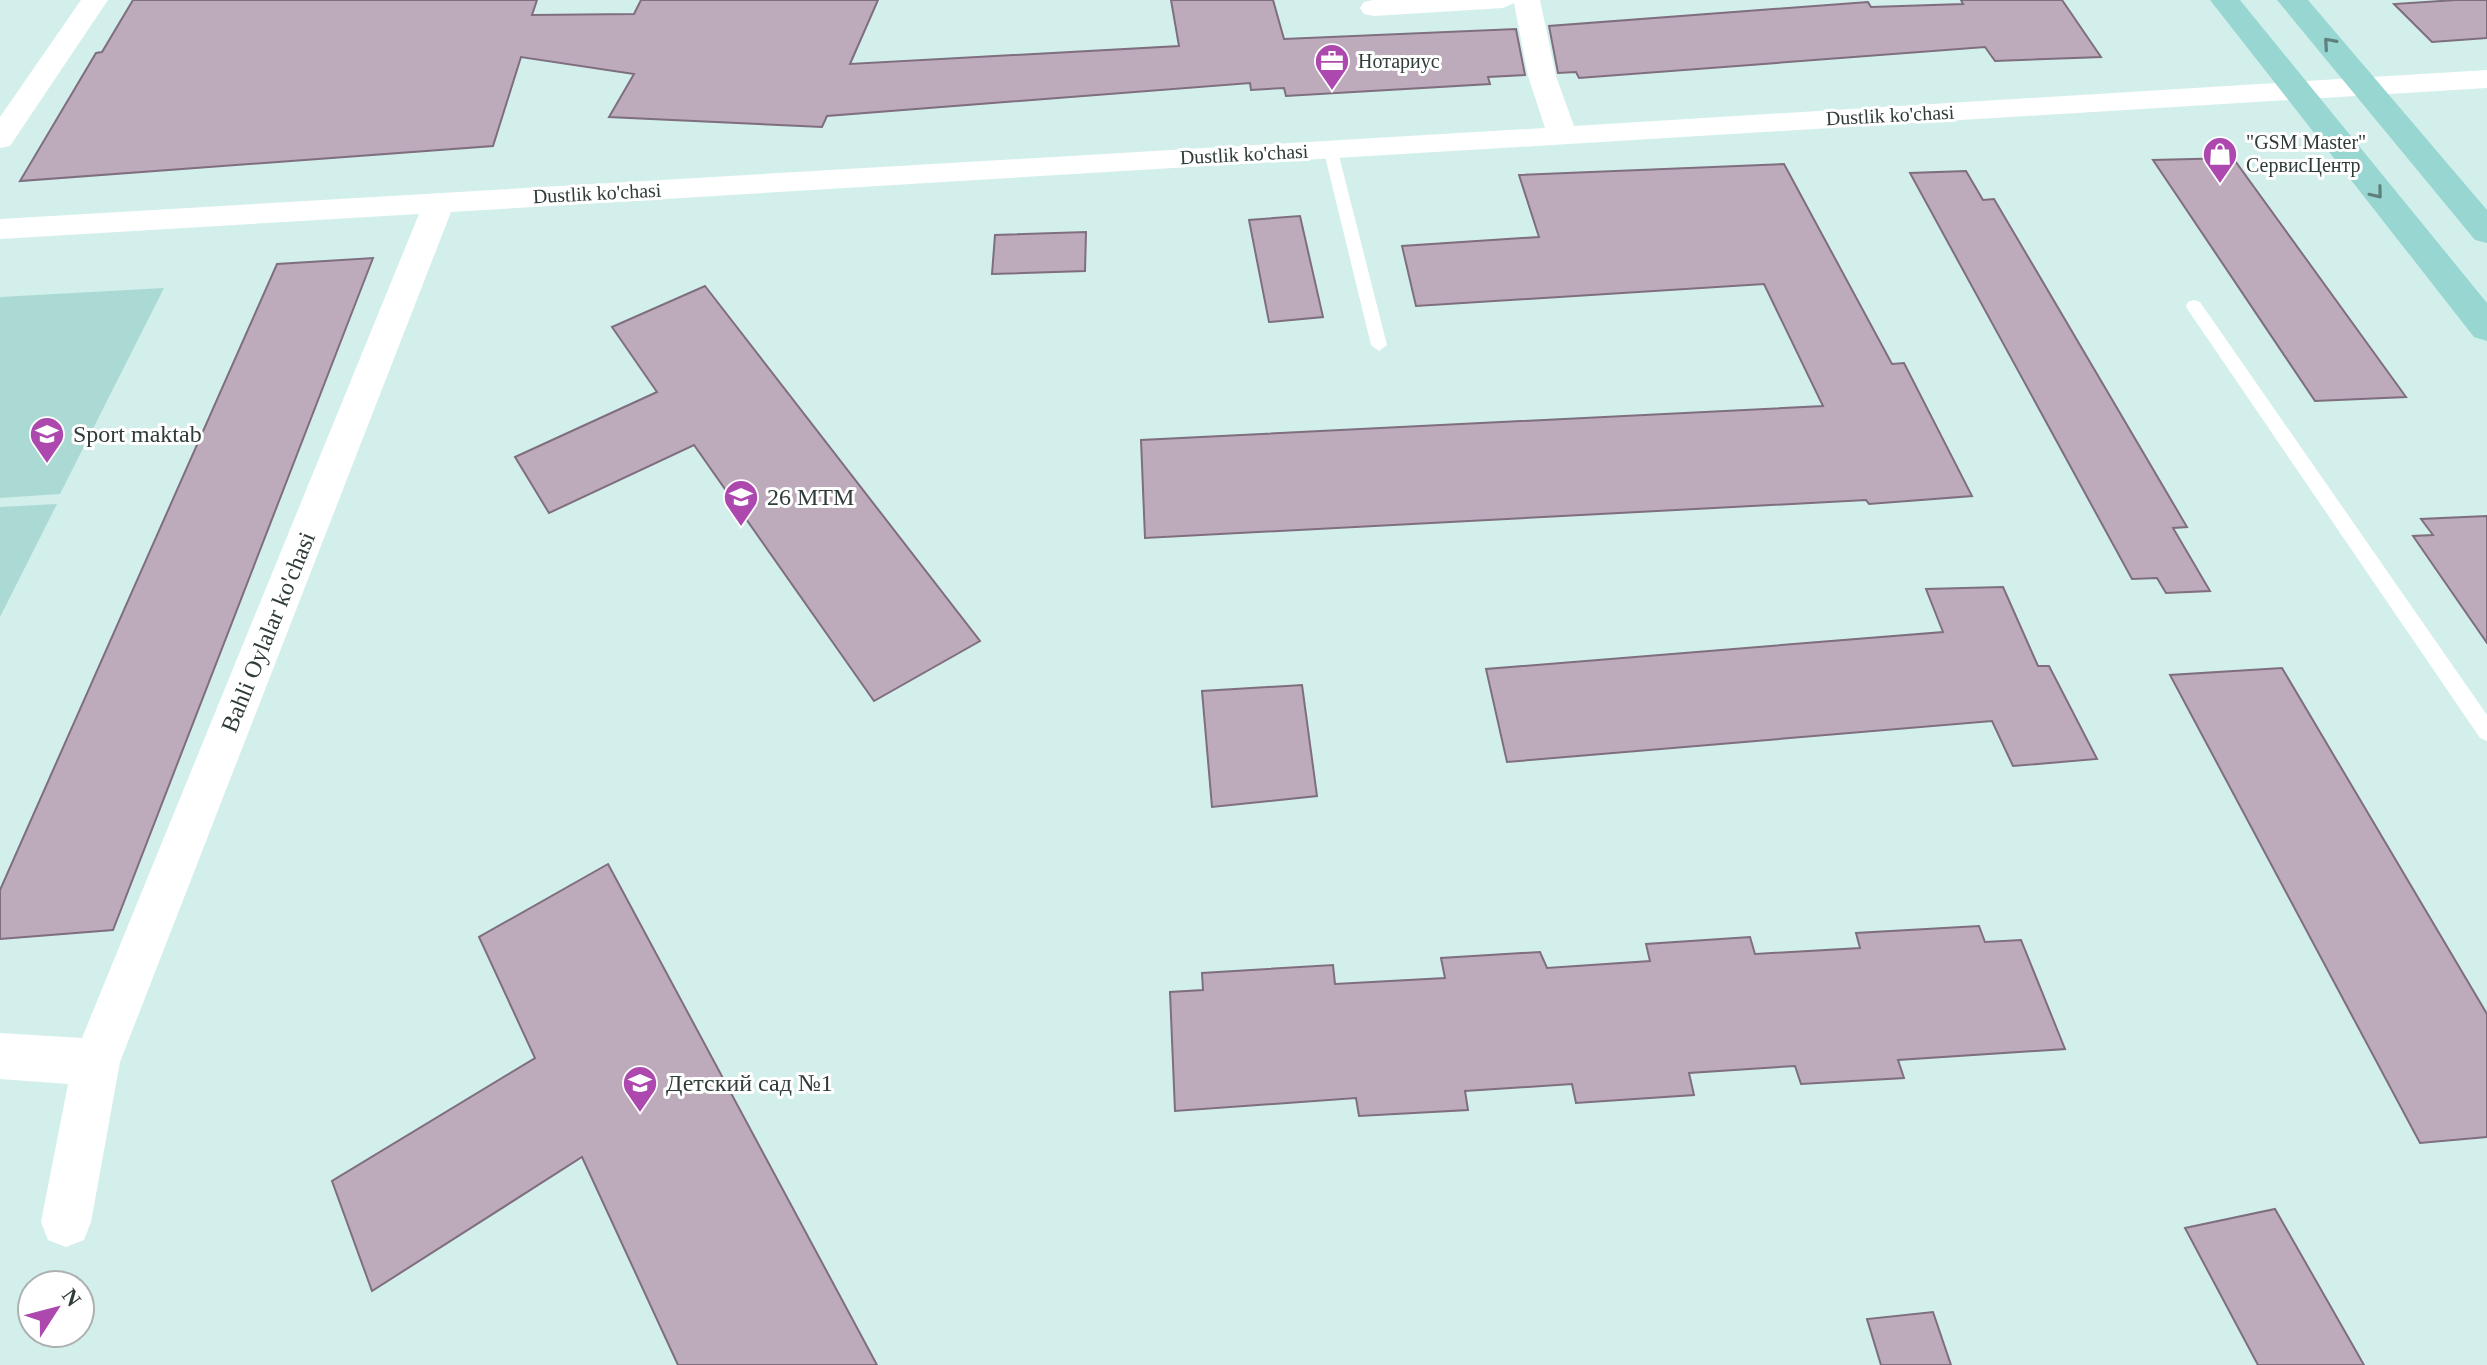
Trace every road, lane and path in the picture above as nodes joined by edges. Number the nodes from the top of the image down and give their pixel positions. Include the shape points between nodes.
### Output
1 (95, 0) edge
2 (1503, 0) edge
3 (1527, 0) edge
4 (2225, 0) edge
5 (2292, 0) edge
6 (1374, 8) dead end
7 (2487, 79) edge
8 (2369, 88) junction
9 (2295, 91) junction
10 (1562, 134) junction
11 (0, 139) edge
12 (1330, 148) junction
13 (439, 203) junction
14 (0, 229) edge
15 (2487, 232) edge
16 (2194, 306) dead end
17 (2487, 328) edge
18 (1379, 345) dead end
19 (2487, 732) edge
20 (0, 1056) edge
21 (96, 1062) junction
22 (66, 1222) dead end

1 - 11 street
2 - 6 street
3 - 10 street via 1542,76
4 - 9 main road
8 -> 5 main road
7 - 8 street, Dustlik ko'chasi
8 - 9 street, Dustlik ko'chasi
8 - 15 main road
9 - 10 street, Dustlik ko'chasi
9 -> 17 main road
10 - 12 street, Dustlik ko'chasi
12 - 13 street, Dustlik ko'chasi
12 - 18 lane
13 - 14 street, Dustlik ko'chasi
13 - 21 street, Bahli Oylalar ko'chasi
16 - 19 lane
20 - 21 street
21 - 22 street, Bahli Oylalar ko'chasi

